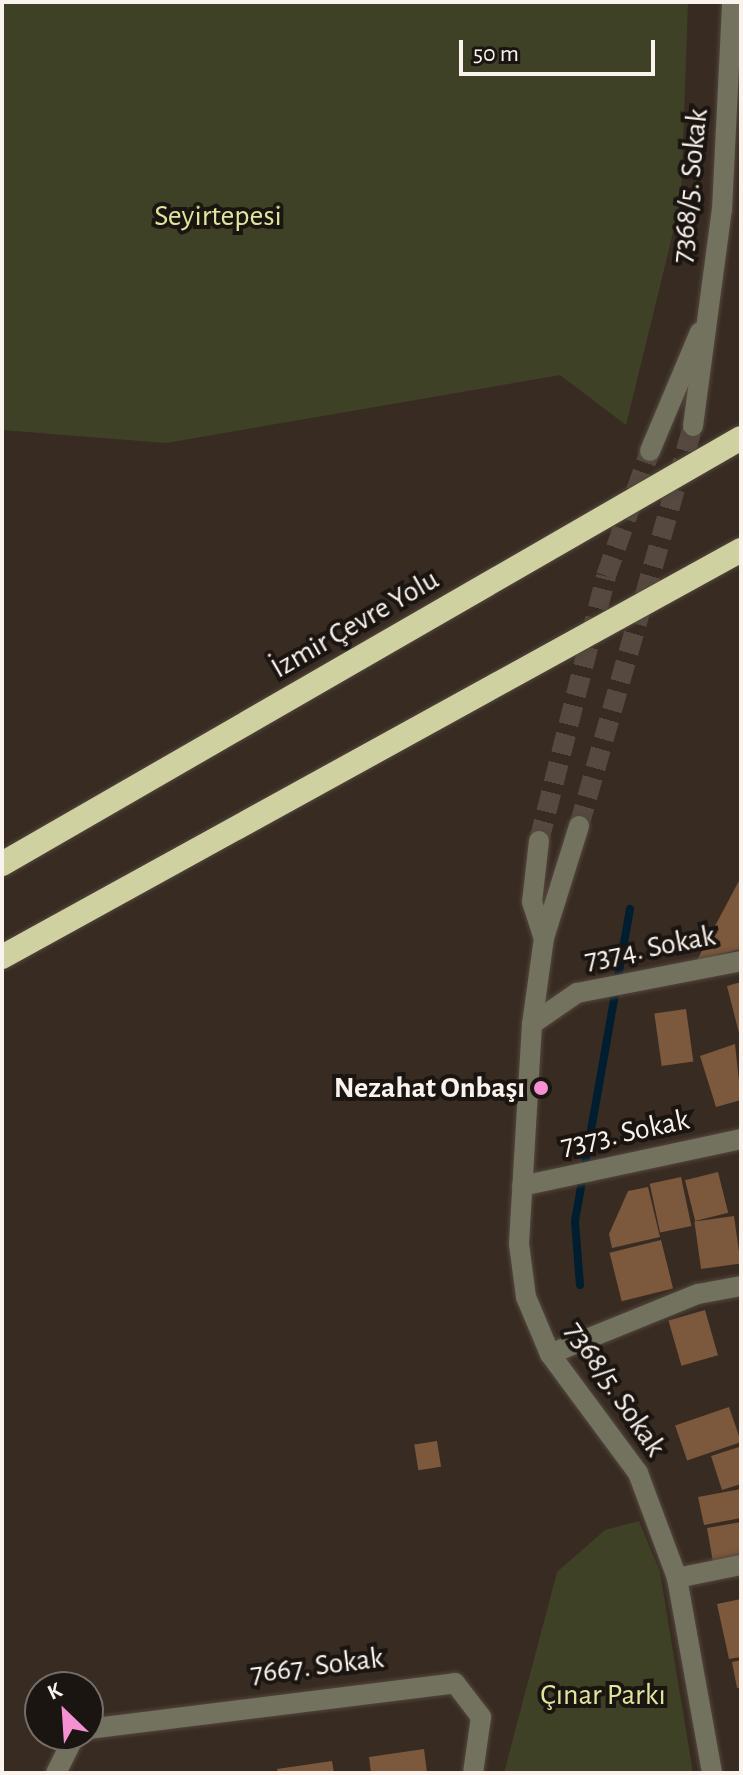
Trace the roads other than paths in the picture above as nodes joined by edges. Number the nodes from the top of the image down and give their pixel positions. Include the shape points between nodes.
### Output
1 (732, 2) edge
2 (701, 328) junction
3 (693, 426) tunnel mouth
4 (741, 438) edge
5 (650, 451) tunnel mouth
6 (741, 550) edge
7 (579, 826) tunnel mouth
8 (539, 841) tunnel mouth
9 (2, 864) edge
10 (544, 938) junction
11 (2, 957) edge
12 (741, 961) edge
13 (532, 1024) junction
14 (741, 1139) edge
15 (522, 1186) junction
16 (741, 1286) edge
17 (550, 1354) junction
18 (741, 1565) edge
19 (677, 1578) junction
20 (104, 1727) edge
21 (67, 1751) edge
22 (56, 1773) edge
23 (473, 1773) edge
24 (712, 1773) edge

1 - 2 street, 7368/5. Sokak via 722,210
2 - 3 street, 7368/5. Sokak
2 - 5 street, 7368/5. Sokak
4 - 9 highway, İzmir Çevre Yolu
6 - 11 highway
7 - 10 street, 7368/5. Sokak
8 - 10 street, 7368/5. Sokak via 532,902
10 - 13 street, 7368/5. Sokak
12 - 13 street, 7374. Sokak via 577,993
13 - 15 street, 7368/5. Sokak
14 - 15 street, 7373. Sokak
15 - 17 street, 7368/5. Sokak via 526,1297
16 - 17 street via 698,1294
17 - 19 street, 7368/5. Sokak via 638,1473
18 - 19 street
19 - 24 street, 7368/5. Sokak
20 - 23 street, 7667. Sokak via 455,1683 481,1717
21 - 22 street

